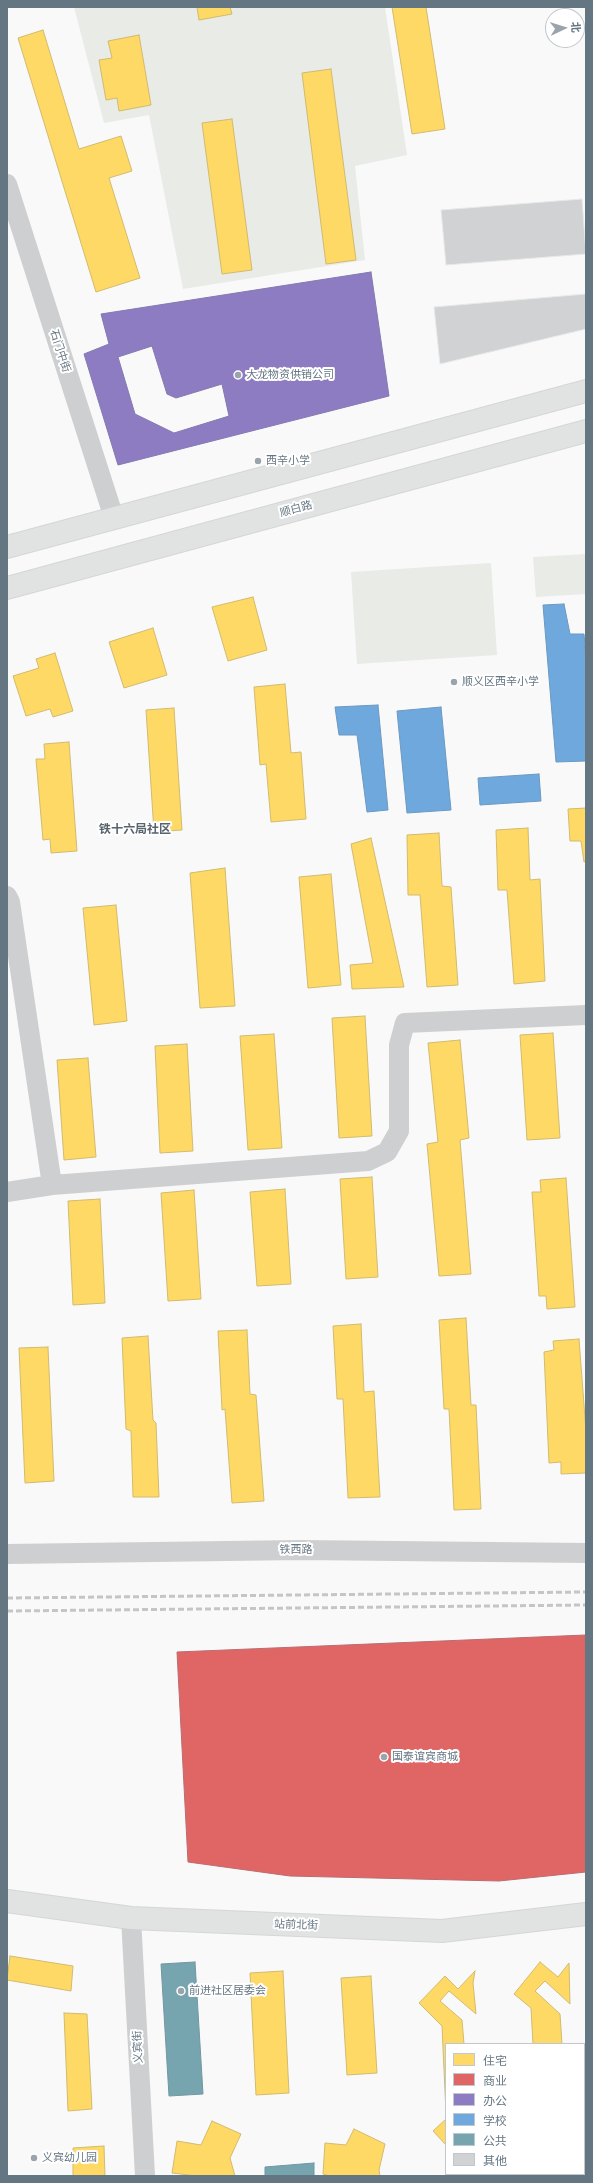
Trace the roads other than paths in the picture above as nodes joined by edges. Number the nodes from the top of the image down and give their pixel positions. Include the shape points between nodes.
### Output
1 (7, 184) edge
2 (586, 391) edge
3 (586, 431) edge
4 (114, 518) junction
5 (7, 547) edge
6 (7, 588) edge
7 (7, 896) edge
8 (586, 1015) edge
9 (52, 1185) junction
10 (7, 1192) edge
11 (586, 1553) edge
12 (7, 1554) edge
13 (7, 1900) edge
14 (586, 1914) edge
15 (131, 1918) junction
16 (145, 2176) edge

1 - 4 street, 石门中街
2 - 4 main road
3 - 6 main road, 顺白路
4 - 5 main road
7 - 9 street via 10,902
8 - 9 street via 406,1023 399,1046 398,1131 387,1152 368,1161
9 - 10 street
11 - 12 street, 铁西路 via 300,1550
13 - 15 main road, 站前北街
14 - 15 main road, 站前北街 via 442,1931
15 - 16 street, 义宾街

